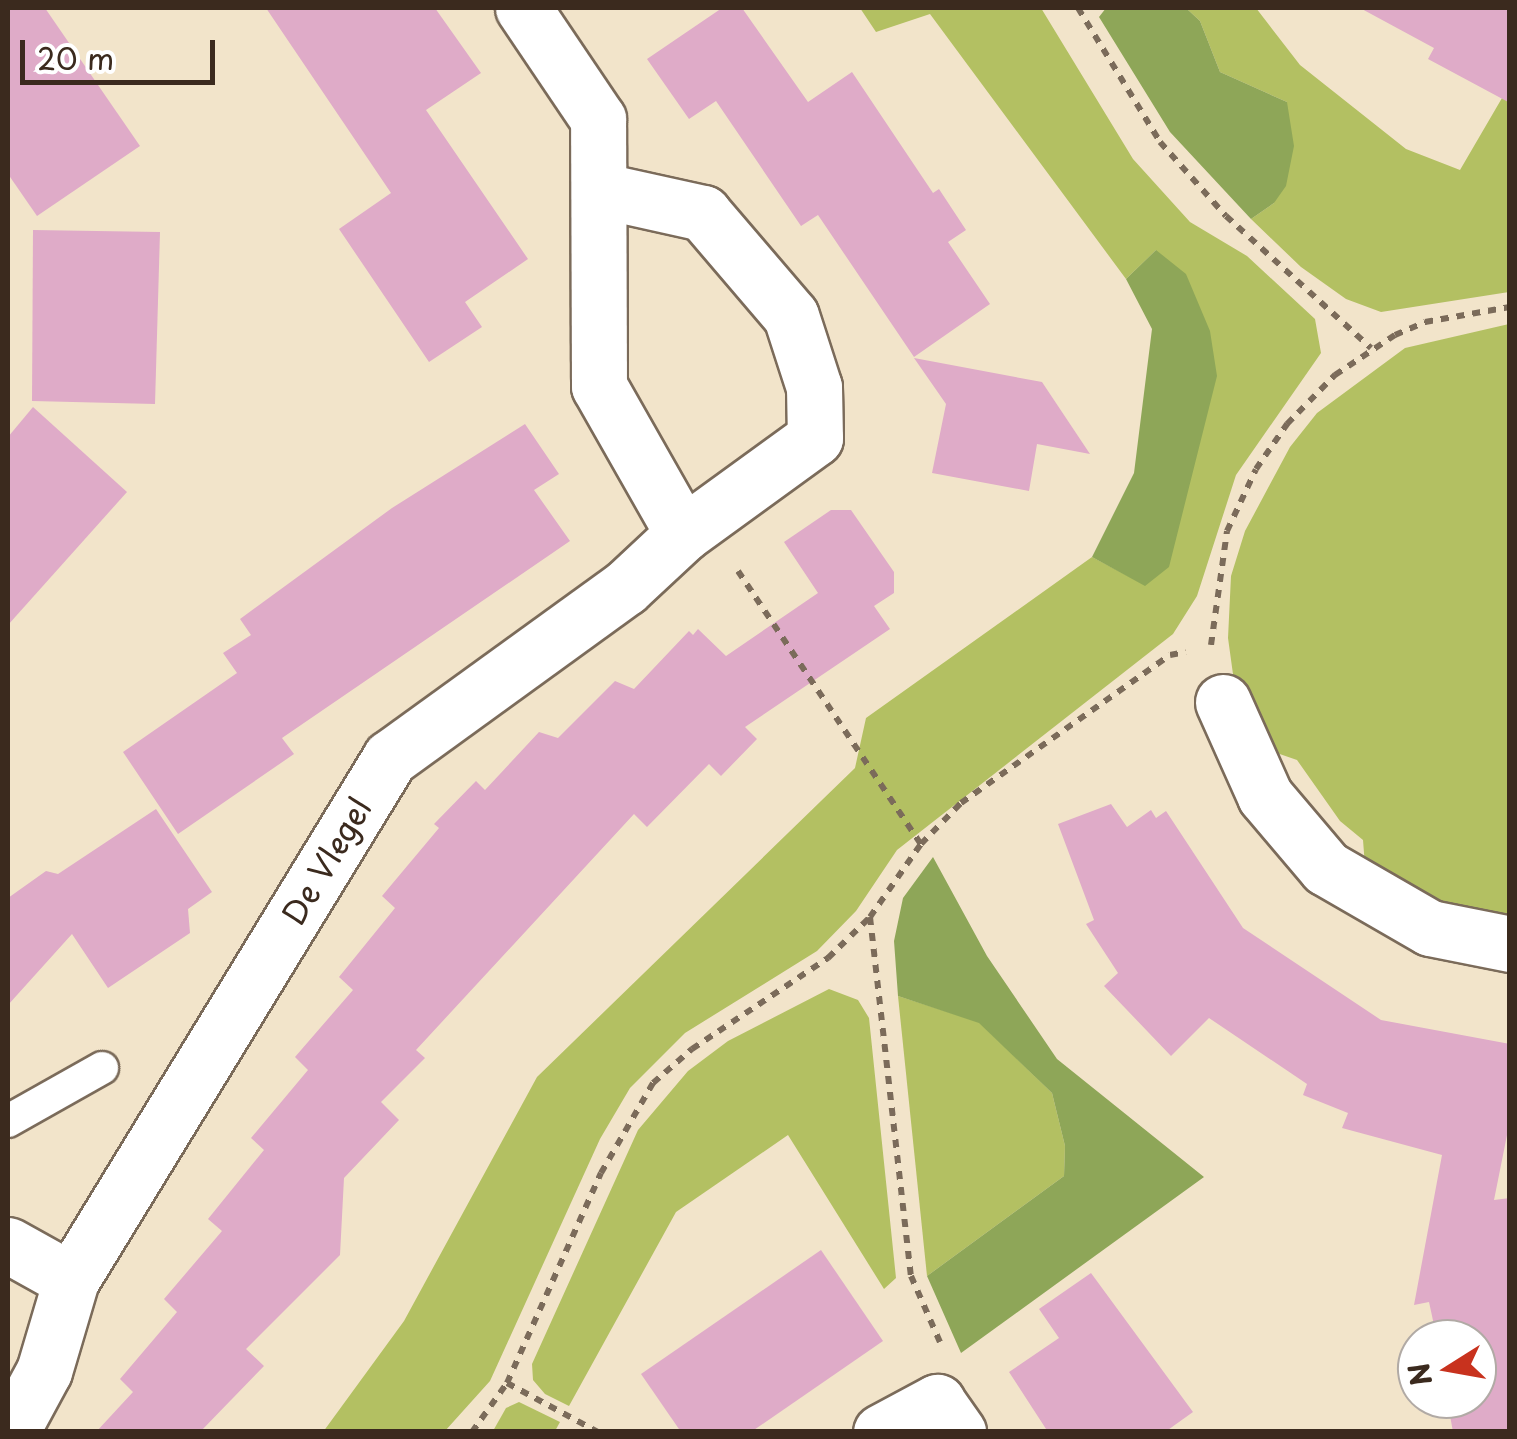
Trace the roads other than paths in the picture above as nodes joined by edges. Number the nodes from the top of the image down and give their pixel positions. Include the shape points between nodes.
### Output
1 (522, 8) edge
2 (599, 190) junction
3 (693, 526) junction
4 (1223, 702) dead end
5 (1510, 944) edge
6 (102, 1068) dead end
7 (8, 1120) edge
8 (8, 1245) edge
9 (71, 1280) junction
10 (947, 1417) edge
11 (11, 1432) edge
12 (881, 1432) edge

1 - 2 street via 598,119
2 - 3 street via 599,386
2 - 3 street, De Vlegel via 702,212 791,316 814,388 815,438
3 - 9 street, De Vlegel via 625,588 390,758
4 - 5 street via 1252,775 1286,826 1326,868 1430,928
6 - 7 lane
8 - 9 street
9 - 11 street, De Vlegel via 44,1372
10 - 12 street

